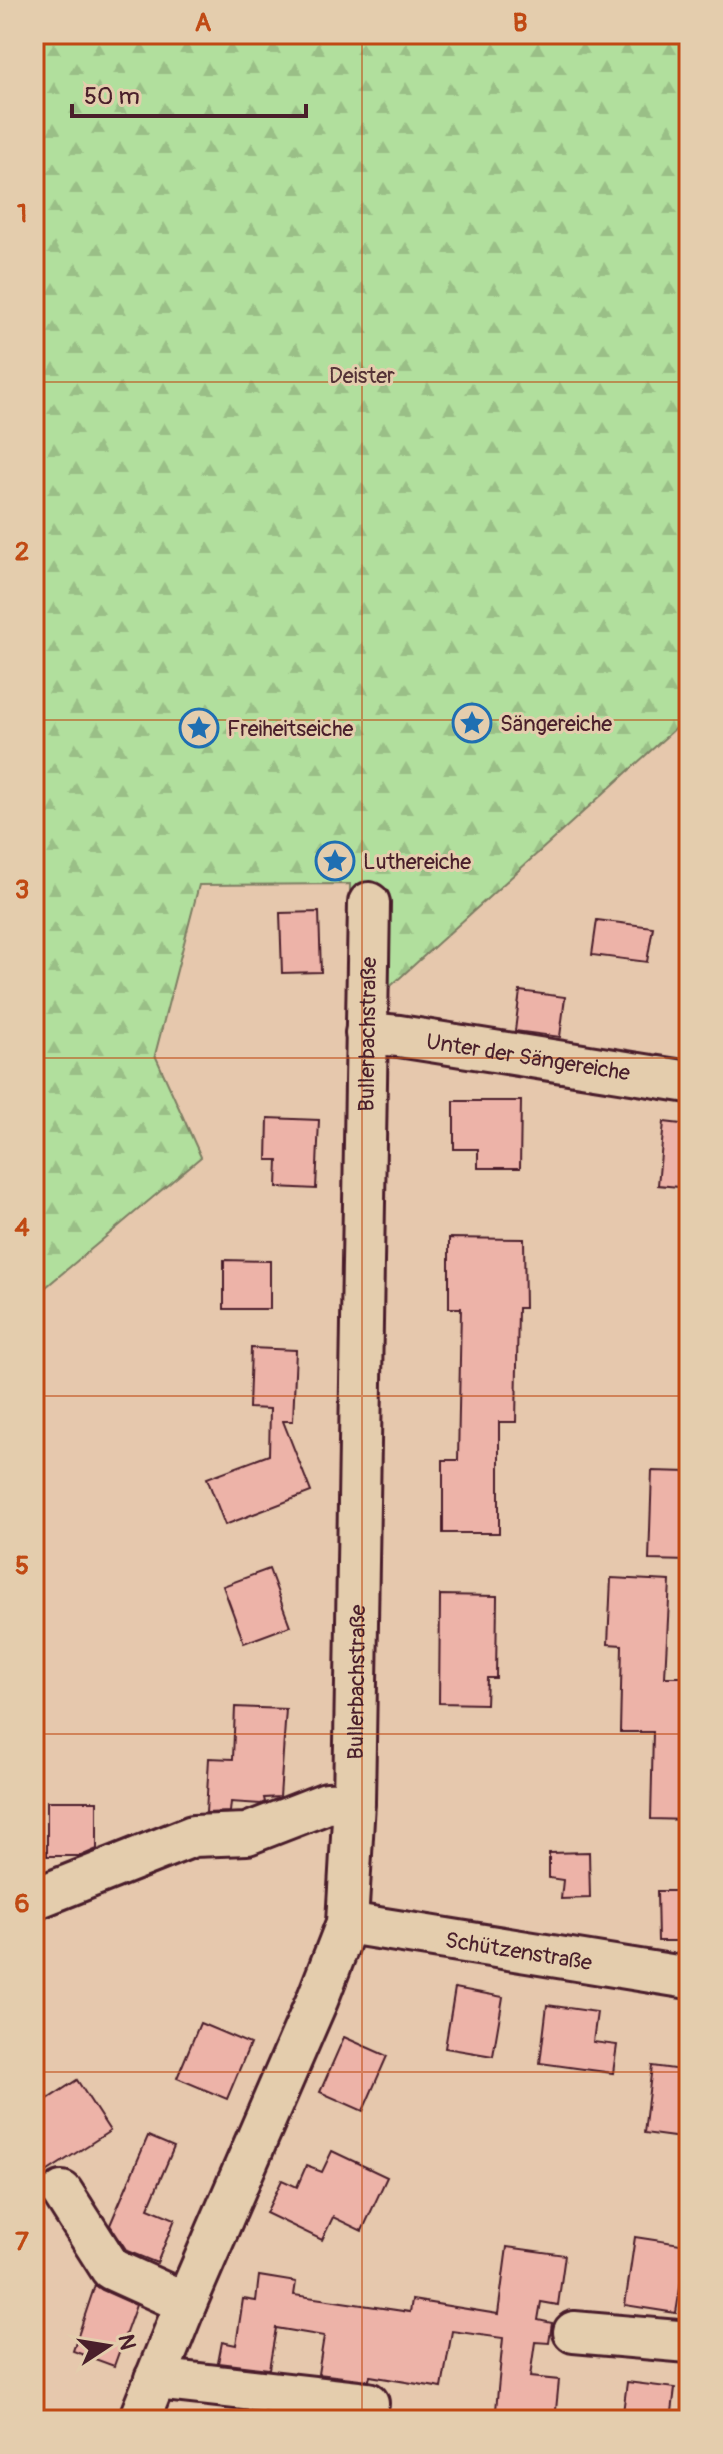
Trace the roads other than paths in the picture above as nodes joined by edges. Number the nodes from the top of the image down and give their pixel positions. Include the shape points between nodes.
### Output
1 (369, 903) dead end
2 (366, 1033) junction
3 (689, 1082) edge
4 (354, 1802) junction
5 (34, 1899) edge
6 (347, 1923) junction
7 (689, 1978) edge
8 (62, 2192) dead end
9 (186, 2303) junction
10 (574, 2332) dead end
11 (689, 2342) edge
12 (155, 2379) junction
13 (368, 2403) dead end
14 (139, 2420) edge

1 - 2 street, Bullerbachstraße
2 - 3 street, Unter der Sängereiche
2 - 4 street, Bullerbachstraße
4 - 5 street via 327,1803 247,1834 193,1836
4 - 6 street, Bullerbachstraße
6 - 7 street, Schützenstraße
6 - 9 street, Bullerbachstraße
8 - 9 street via 111,2269
9 - 12 street, Bullerbachstraße
10 - 11 street
12 - 13 street
12 - 14 street, Bullerbachstraße

